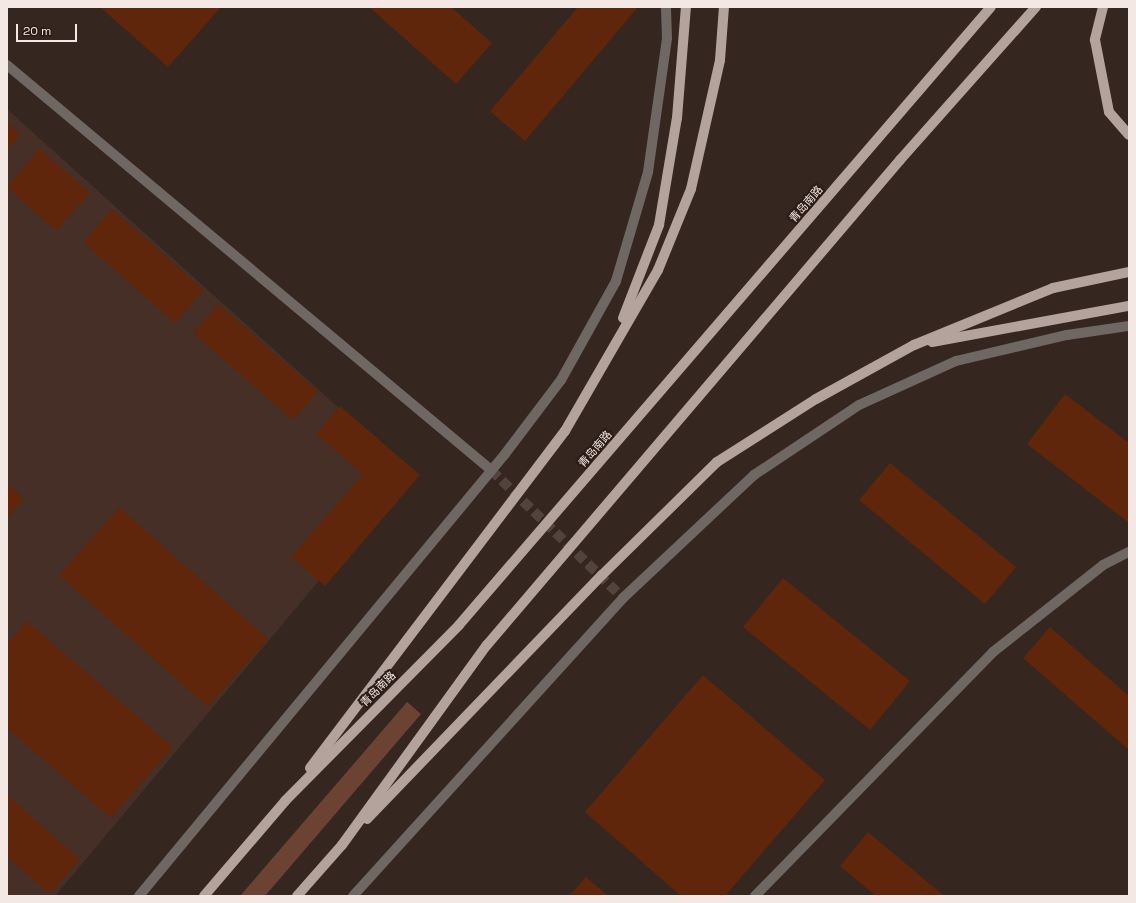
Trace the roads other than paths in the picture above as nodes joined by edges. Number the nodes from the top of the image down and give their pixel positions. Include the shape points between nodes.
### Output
1 (666, 7) edge
2 (686, 7) edge
3 (724, 7) edge
4 (991, 7) edge
5 (1036, 7) edge
6 (1103, 7) edge
7 (7, 65) edge
8 (1129, 135) edge
9 (1129, 272) edge
10 (1129, 306) edge
11 (1129, 326) edge
12 (614, 343) junction
13 (914, 345) junction
14 (490, 470) junction
15 (1129, 552) edge
16 (286, 800) junction
17 (342, 845) junction
18 (139, 896) edge
19 (204, 896) edge
20 (297, 896) edge
21 (353, 896) edge
22 (755, 896) edge

1 - 14 street via 667,38 648,172 616,281 561,380
2 - 12 main road via 677,118 659,225
3 - 12 main road via 720,60 691,189 658,270
4 - 16 main road, 青岛南路 via 459,625
5 - 17 main road via 900,160 486,645
6 - 8 main road via 1095,40 1109,112
7 - 14 street
9 - 13 main road via 1054,288
10 - 13 main road
11 - 21 street via 1067,335 956,361 860,405 754,476 623,598
12 - 16 main road via 565,431
13 - 17 main road via 816,399 718,462 602,575
14 - 18 street
15 - 22 street via 1103,565 993,652
16 - 19 main road, 青岛南路
17 - 20 main road

